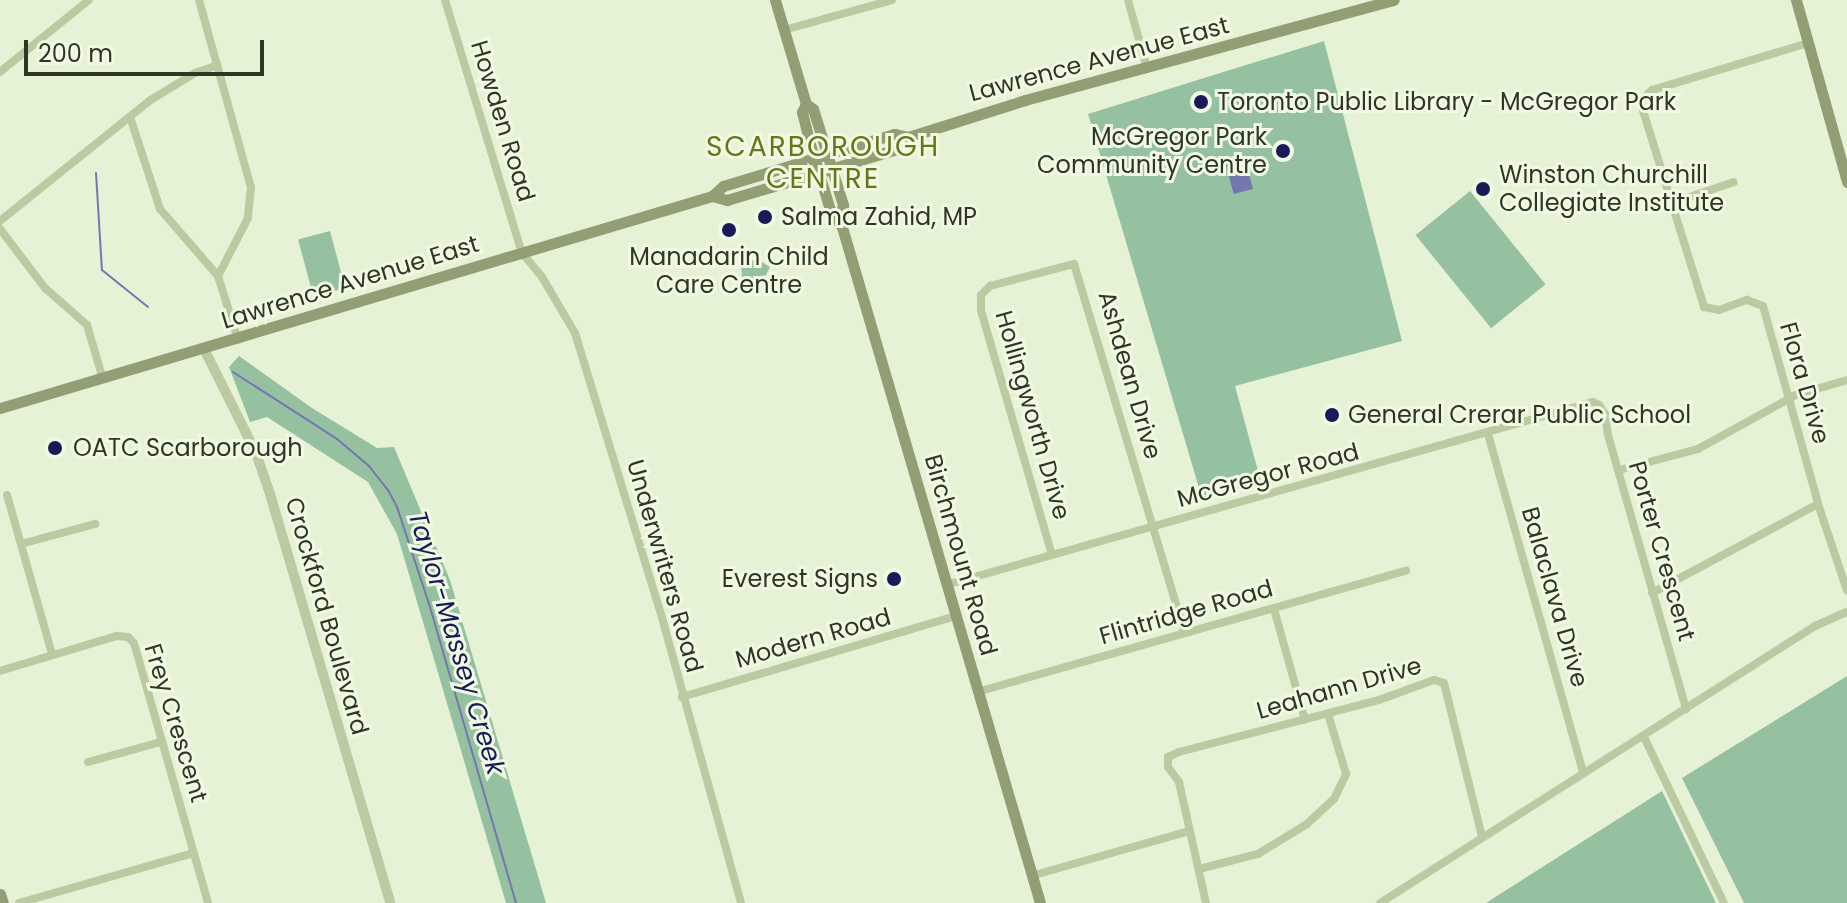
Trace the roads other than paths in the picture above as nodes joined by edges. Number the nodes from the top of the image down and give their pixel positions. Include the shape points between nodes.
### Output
1 (89, 0) edge
2 (199, 0) edge
3 (445, 0) edge
4 (775, 0) edge
5 (892, 0) edge
6 (1128, 0) edge
7 (1394, 0) edge
8 (1796, 0) edge
9 (784, 30) junction
10 (1808, 43) junction
11 (218, 65) junction
12 (1147, 68) junction
13 (0, 72) edge
14 (806, 104) junction
15 (130, 117) junction
16 (908, 137) junction
17 (828, 154) junction
18 (814, 158) junction
19 (832, 169) junction
20 (819, 173) junction
21 (1734, 182) dead end
22 (1847, 182) edge
23 (712, 196) junction
24 (1672, 203) junction
25 (839, 219) junction
26 (0, 221) edge
27 (0, 229) edge
28 (522, 253) junction
29 (1077, 267) joint
30 (218, 276) junction
31 (238, 340) junction
32 (204, 349) junction
33 (102, 376) junction
34 (1847, 380) edge
35 (1789, 399) junction
36 (1599, 405) joint
37 (0, 408) edge
38 (1488, 434) junction
39 (1619, 470) junction
40 (7, 495) dead end
41 (1818, 504) junction
42 (95, 524) dead end
43 (1154, 526) junction
44 (21, 544) junction
45 (1052, 555) junction
46 (1406, 571) dead end
47 (946, 585) junction
48 (1847, 590) edge
49 (1652, 593) junction
50 (1274, 609) junction
51 (1847, 612) edge
52 (955, 616) junction
53 (1185, 633) junction
54 (52, 654) junction
55 (0, 671) edge
56 (977, 692) junction
57 (682, 697) junction
58 (1686, 709) junction
59 (1328, 714) junction
60 (1305, 720) junction
61 (1644, 737) junction
62 (161, 742) junction
63 (88, 762) dead end
64 (1583, 772) junction
65 (1189, 831) junction
66 (1482, 837) junction
67 (193, 853) junction
68 (1199, 869) junction
69 (1031, 876) junction
70 (0, 894) edge
71 (3, 903) edge
72 (19, 903) edge
73 (208, 903) edge
74 (390, 903) edge
75 (741, 903) edge
76 (1040, 903) edge
77 (1206, 903) edge
78 (1380, 903) edge
79 (1724, 903) edge

1 - 13 street
2 - 11 street
3 - 28 street, Howden Road
4 - 9 main road, Birchmount Road
5 - 9 street
6 - 12 street
7 - 12 main road, Lawrence Avenue East
8 - 10 main road
9 - 14 main road, Birchmount Road
10 - 22 main road
10 - 24 street, Flora Drive via 1643,95 1643,112
11 - 15 street via 175,84
11 - 30 street via 251,187 248,218
12 - 16 main road, Lawrence Avenue East
14 - 17 main road, Birchmount Road via 813,109
14 - 18 main road, Birchmount Road via 802,112
15 - 26 street
15 - 30 street via 160,209
16 - 17 main road, Lawrence Avenue East via 894,134
16 - 19 main road, Lawrence Avenue East via 897,149
17 - 18 main road, Lawrence Avenue East
17 - 19 main road, Birchmount Road
18 - 20 main road, Birchmount Road
18 - 23 main road, Lawrence Avenue East via 723,186
19 - 20 main road, Lawrence Avenue East
19 - 25 main road, Birchmount Road via 843,205
20 - 23 main road, Lawrence Avenue East via 727,200
20 - 25 main road, Birchmount Road via 830,210
21 - 24 street
23 - 28 main road, Lawrence Avenue East
24 - 35 street, Flora Drive via 1704,307 1719,310 1747,300 1763,306
25 - 47 main road, Birchmount Road
27 - 33 street via 45,288 87,325
28 - 31 main road, Lawrence Avenue East
28 - 57 street, Underwriters Road via 575,333
29 - 43 street, Ashdean Drive
29 - 45 street, Hollingworth Drive via 1046,269 990,286 981,295
30 - 31 street
31 - 32 main road, Lawrence Avenue East
32 - 33 main road, Lawrence Avenue East
32 - 74 street, Crockford Boulevard via 256,453 270,494
33 - 37 main road, Lawrence Avenue East
34 - 35 street
35 - 39 street via 1698,449
35 - 41 street, Flora Drive
36 - 38 street, McGregor Road via 1588,403
36 - 39 street, Porter Crescent
38 - 43 street, McGregor Road
38 - 64 street, Balaclava Drive
39 - 49 street, Porter Crescent
40 - 44 street
41 - 48 street, Flora Drive
41 - 49 street
42 - 44 street
43 - 45 street, McGregor Road
43 - 53 street, Ashdean Drive
44 - 54 street
45 - 47 street, McGregor Road
46 - 50 street, Flintridge Road
47 - 52 main road, Birchmount Road
49 - 58 street, Porter Crescent
50 - 53 street, Flintridge Road
50 - 60 street
51 - 58 street via 1815,626
52 - 56 main road, Birchmount Road
52 - 57 street, Modern Road
53 - 56 street, Flintridge Road
54 - 55 street, Frey Crescent
54 - 62 street, Frey Crescent via 128,637
56 - 69 main road, Birchmount Road
57 - 75 street, Underwriters Road
58 - 61 street
59 - 60 street, Leahann Drive
59 - 66 street, Leahann Drive via 1434,680 1444,683
59 - 68 street via 1346,774 1334,799 1258,854
60 - 65 street, Leahann Drive via 1168,757
61 - 64 street
61 - 79 street
62 - 63 street
62 - 67 street, Frey Crescent
64 - 66 street
65 - 68 street
65 - 69 street
66 - 78 street
67 - 72 street
67 - 73 street, Frey Crescent
68 - 77 street
69 - 76 main road, Birchmount Road
70 - 71 main road

